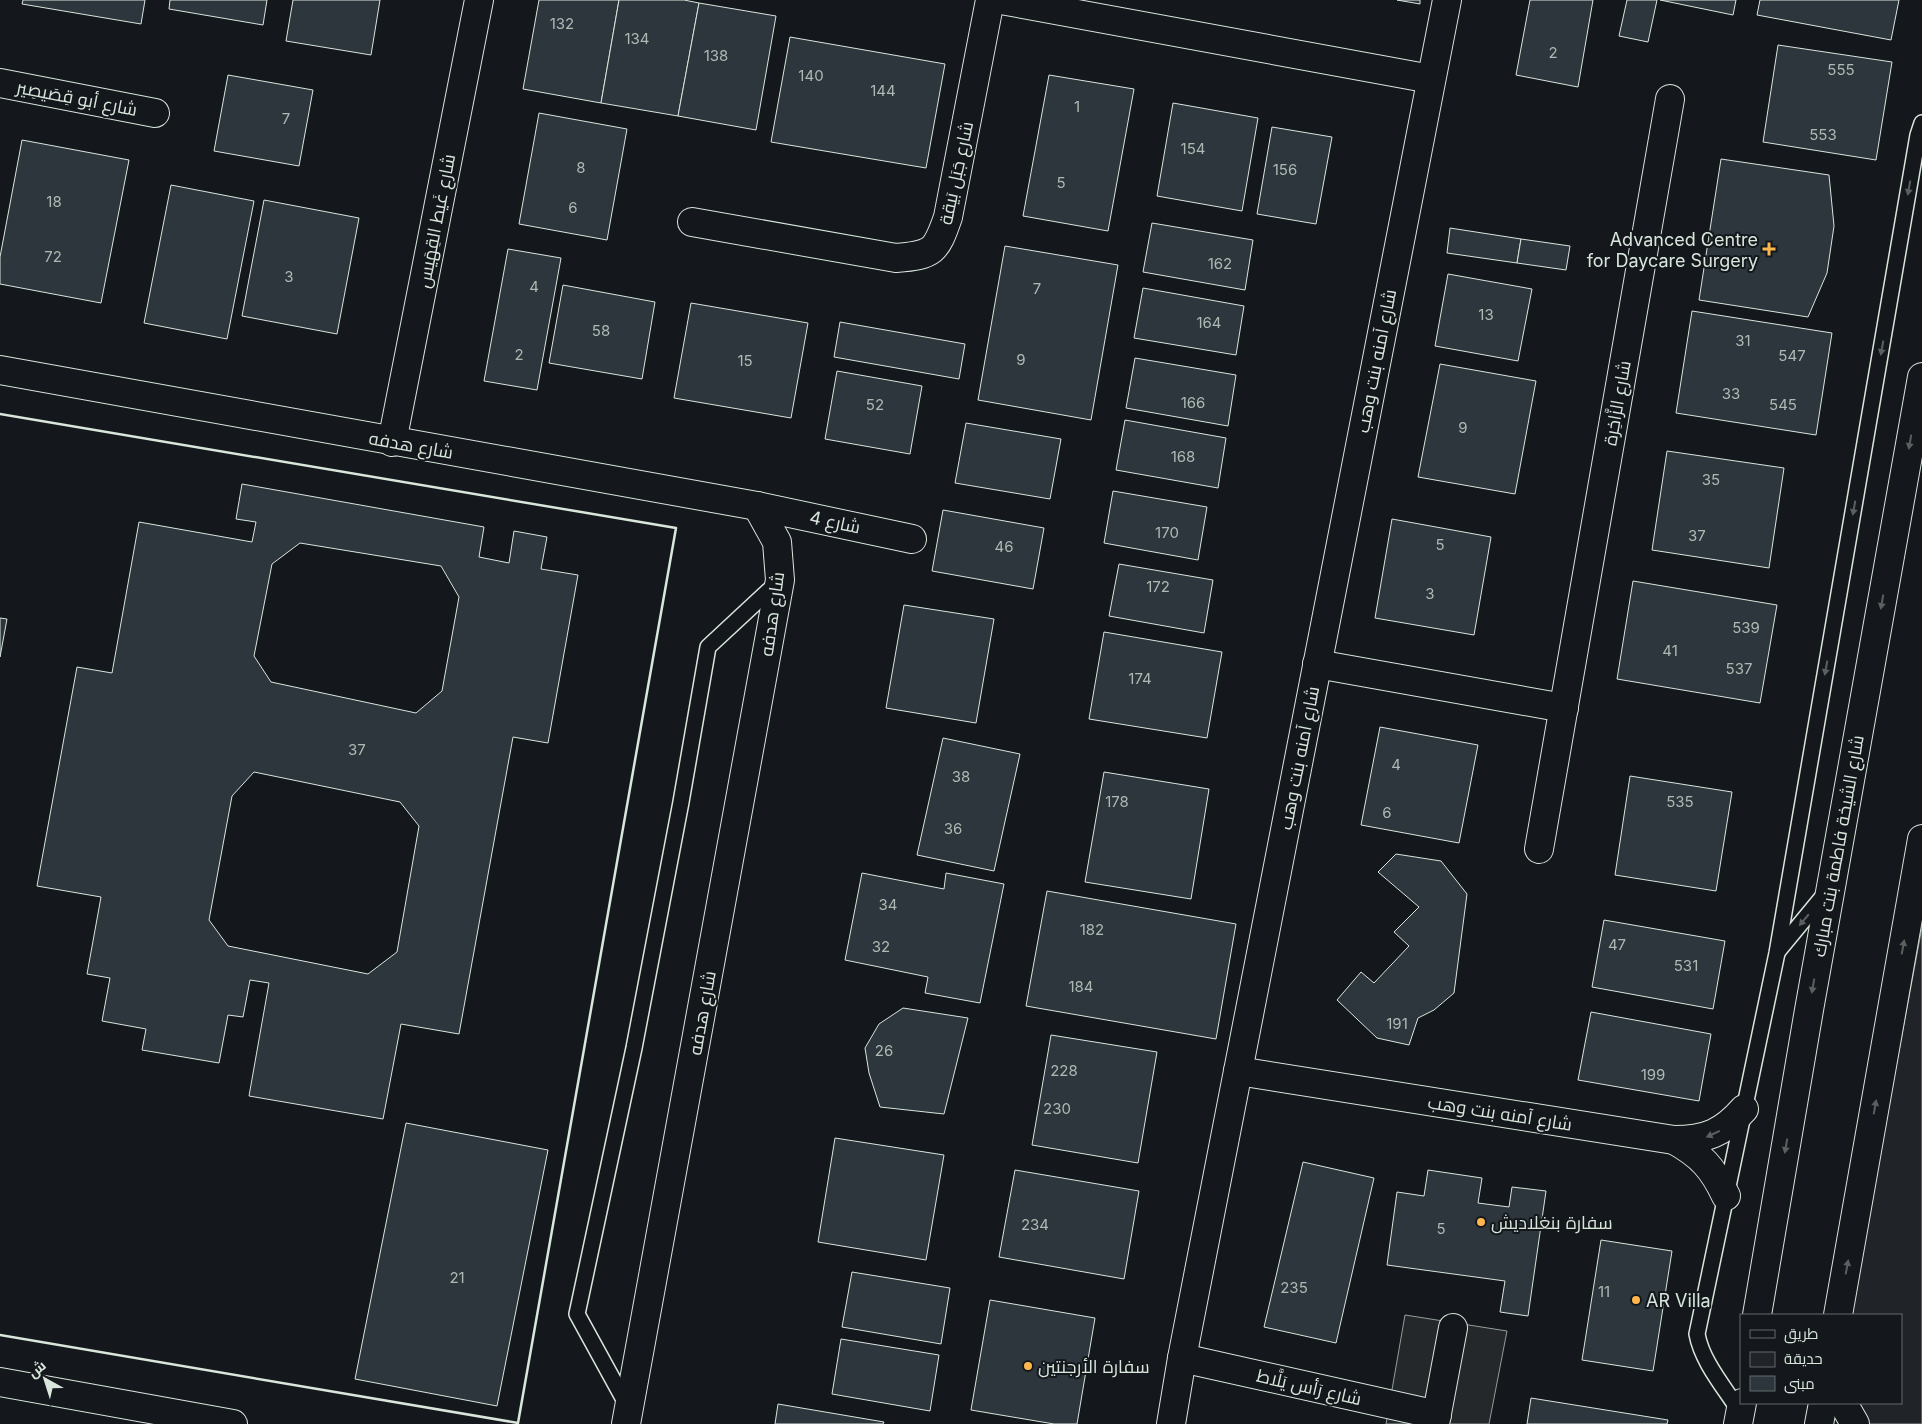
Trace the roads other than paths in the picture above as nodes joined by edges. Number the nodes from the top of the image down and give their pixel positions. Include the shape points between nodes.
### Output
1 (479, 0) edge
2 (990, 0) edge
3 (1001, 0) edge
4 (1447, 0) edge
5 (1431, 79) junction
6 (0, 83) edge
7 (1670, 99) dead end
8 (155, 113) dead end
9 (1922, 123) edge
10 (692, 222) dead end
11 (0, 370) edge
12 (1922, 377) edge
13 (392, 442) junction
14 (757, 506) junction
15 (912, 539) dead end
16 (780, 580) junction
17 (1318, 664) junction
18 (1564, 708) junction
19 (1922, 838) edge
20 (1540, 849) dead end
21 (1831, 887) junction
22 (1777, 953) junction
23 (1238, 1071) junction
24 (1744, 1109) junction
25 (1674, 1140) junction
26 (1726, 1196) junction
27 (1757, 1314) edge
28 (1838, 1314) edge
29 (1453, 1328) dead end
30 (1182, 1358) junction
31 (0, 1382) edge
32 (1823, 1404) edge
33 (1844, 1404) edge
34 (1740, 1413) edge
35 (628, 1417) edge
36 (178, 1419) edge
37 (1436, 1420) edge
38 (233, 1424) edge
39 (1171, 1424) edge
40 (1820, 1424) edge
41 (1855, 1424) edge

1 - 13 street, شارع غَيط القِهَيس
2 - 10 street, شارع جَبَل بَيقة via 948,217 940,243 922,256 896,258
3 - 5 street
4 - 5 street, شارع آمنه بنت وهب
5 - 17 street, شارع آمنه بنت وهب
6 - 8 street, شارع أبو قِصَيصِير
7 - 18 street, شارع الزَّاخِرة
9 -> 22 lane
11 - 13 street, شارع هدفه
12 -> 21 street, شارع الشيخة فاطمة بنت مبارك
13 - 14 street, شارع هدفه
14 - 15 street, شارع 4
14 - 16 street, شارع هدفه via 777,542
16 - 35 street, شارع هدفه
16 - 35 lane via 708,647 634,1048 577,1314
17 - 18 street
17 - 23 street, شارع آمنه بنت وهب
18 - 20 street, شارع الزَّاخِرة
28 -> 19 street
21 -> 22 lane
21 -> 27 street, شارع الشيخة فاطمة بنت مبارك
22 - 24 lane
23 - 25 street, شارع آمنه بنت وهب
23 - 30 street, شارع آمنه بنت وهب
24 -> 25 street, شارع آمنه بنت وهب via 1734,1121 1706,1137
24 - 26 lane
25 - 26 street, شارع آمنه بنت وهب via 1701,1157
26 - 34 lane via 1697,1334 1704,1356
29 - 37 street, شارع رَأس يَلَّاط
30 - 37 street, شارع رَأس يَلَّاط
30 - 39 street, شارع آمنه بنت وهب
31 - 36 street
32 - 40 street
33 - 41 street
36 - 38 street

